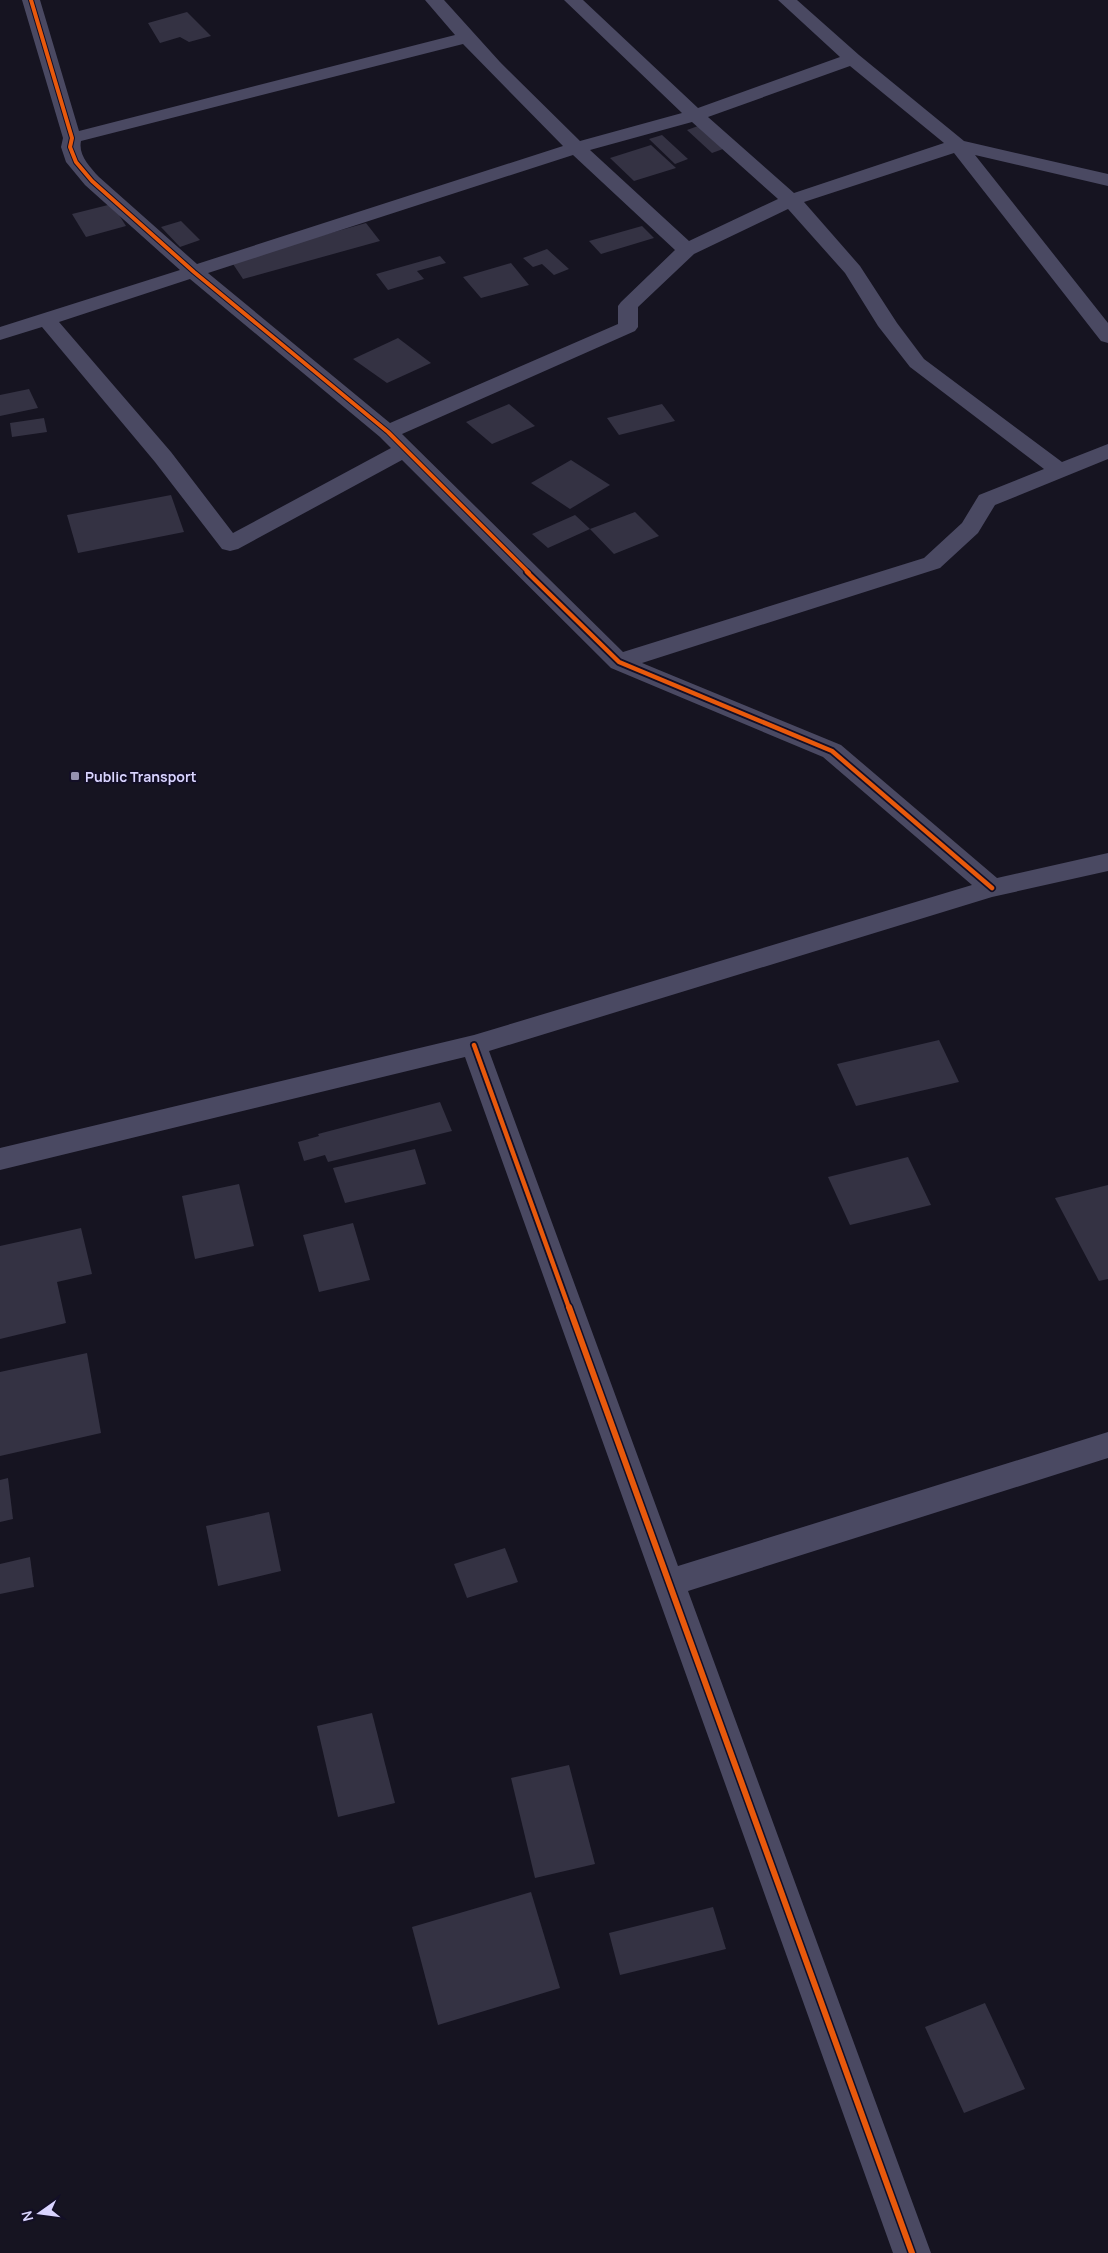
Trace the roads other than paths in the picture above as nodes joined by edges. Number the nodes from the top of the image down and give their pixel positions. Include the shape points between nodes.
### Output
1 (31, 0) edge
2 (434, 0) edge
3 (574, 0) edge
4 (787, 0) edge
5 (466, 38) junction
6 (853, 59) junction
7 (695, 115) junction
8 (72, 138) junction
9 (958, 145) junction
10 (574, 149) junction
11 (1108, 180) edge
12 (791, 200) junction
13 (687, 250) junction
14 (194, 272) junction
15 (46, 319) junction
16 (0, 334) edge
17 (1108, 337) edge
18 (388, 432) junction
19 (404, 450) junction
20 (1108, 451) edge
21 (1061, 470) junction
22 (619, 662) junction
23 (1108, 862) edge
24 (992, 888) junction
25 (474, 1045) junction
26 (0, 1159) edge
27 (1108, 1445) edge
28 (668, 1583) junction
29 (912, 2253) edge

1 - 8 street
2 - 5 street
3 - 7 street
4 - 6 street
5 - 8 street
5 - 10 street
6 - 7 street
6 - 9 street
7 - 10 street
7 - 12 street
8 - 14 street via 70,147 76,162 92,181
9 - 11 street
9 - 12 street
9 - 17 street
10 - 13 street
10 - 14 street
12 - 13 street
12 - 21 street via 853,270 888,326 917,363
13 - 18 street via 628,306 628,327
14 - 15 street
14 - 18 street
15 - 16 street
15 - 19 street via 163,457 230,544
18 - 19 street
19 - 22 street
20 - 21 street
21 - 22 street via 987,500 970,528 932,564
22 - 24 street via 832,751
23 - 24 street
24 - 25 street
25 - 26 street
25 - 28 street
27 - 28 street
28 - 29 street

